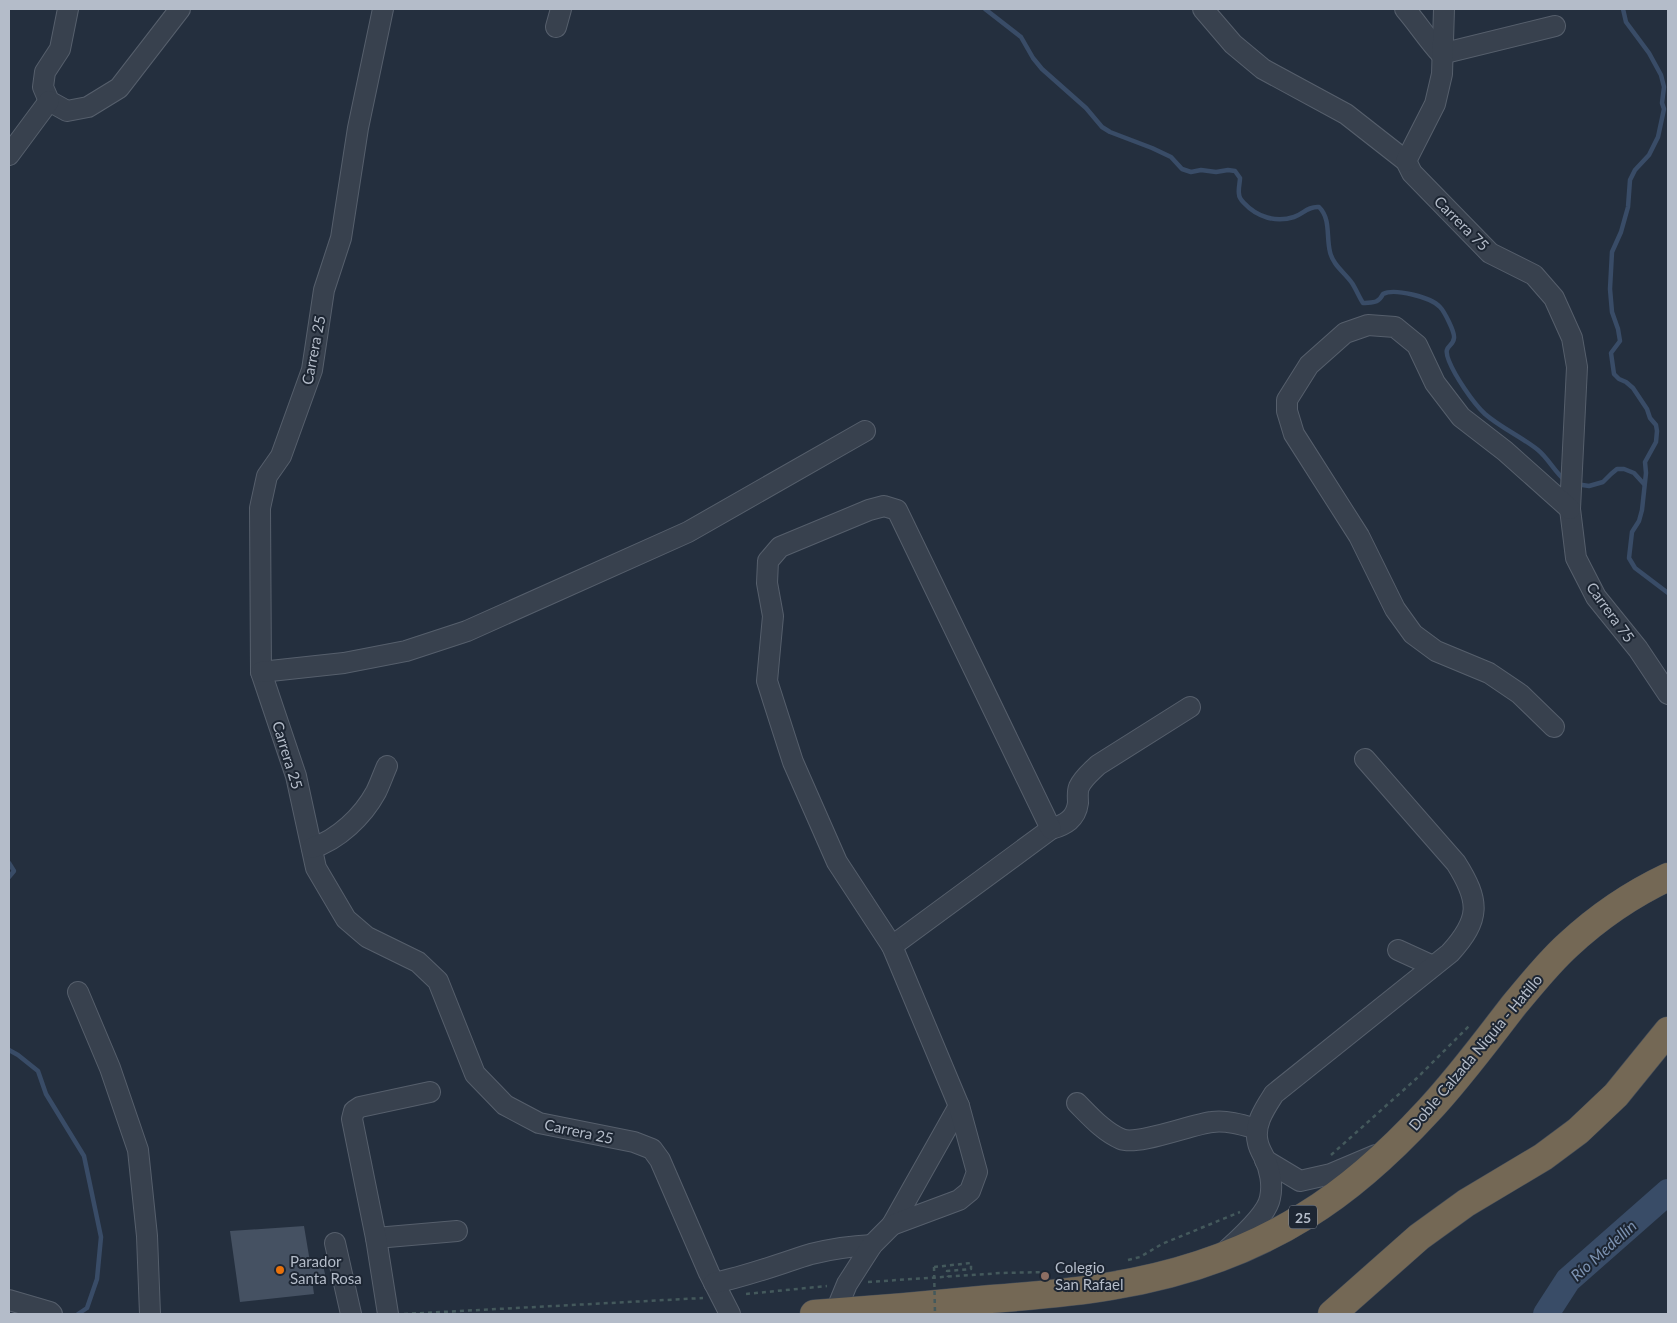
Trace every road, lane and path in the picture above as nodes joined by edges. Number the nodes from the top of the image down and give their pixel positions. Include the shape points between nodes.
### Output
1 (68, 9) edge
2 (180, 9) edge
3 (384, 9) edge
4 (1203, 9) edge
5 (1405, 9) edge
6 (1444, 9) edge
7 (1555, 26) dead end
8 (1441, 54) junction
9 (50, 101) junction
10 (9, 156) edge
11 (1406, 161) junction
12 (865, 431) dead end
13 (1570, 509) junction
14 (261, 672) junction
15 (1668, 694) edge
16 (1190, 707) dead end
17 (1554, 727) dead end
18 (1365, 759) dead end
19 (387, 766) dead end
20 (1051, 829) junction
21 (312, 848) junction
22 (1668, 877) edge
23 (892, 946) junction
24 (1398, 950) dead end
25 (1432, 966) junction
26 (78, 992) dead end
27 (1476, 1019) dead end
28 (1668, 1031) edge
29 (430, 1092) dead end
30 (1077, 1103) dead end
31 (959, 1106) junction
32 (1258, 1129) junction
33 (1391, 1149) junction
34 (1329, 1156) dead end
35 (1266, 1160) junction
36 (1270, 1200) junction
37 (892, 1226) junction
38 (457, 1230) dead end
39 (376, 1238) junction
40 (336, 1243) dead end
41 (872, 1245) junction
42 (1219, 1258) junction
43 (1121, 1262) dead end
44 (1055, 1272) dead end
45 (948, 1276) junction
46 (847, 1284) junction
47 (718, 1290) junction
48 (9, 1300) edge
49 (825, 1313) edge
50 (52, 1314) edge
51 (150, 1314) edge
52 (351, 1314) edge
53 (388, 1314) edge
54 (403, 1314) edge
55 (730, 1314) edge
56 (935, 1314) edge
57 (1332, 1314) edge

1 - 9 street via 60,49 45,72 43,87
2 - 9 street via 119,88 88,107 67,110
3 - 14 street, Carrera 25 via 358,128 341,238 324,290 312,370 281,456 267,476 260,508
4 - 11 street, Carrera 75 via 1233,44 1263,69 1346,114
5 - 8 street
6 - 8 street
7 - 8 street
8 - 11 street via 1442,74 1435,104
9 - 10 street
11 - 13 street, Carrera 75 via 1412,173 1490,253 1534,275 1554,298 1572,338 1577,367
12 - 14 street via 688,532 467,631 406,651 344,663
13 - 15 street, Carrera 75 via 1576,558 1596,597 1638,649
13 - 17 street via 1461,417 1435,383 1417,345 1394,328 1368,325 1346,333 1309,365 1287,400 1294,434 1359,536 1395,609 1412,634 1436,651 1489,673 1520,694
14 - 21 street, Carrera 25 via 296,776
16 - 20 street via 1098,765 1078,788 1074,817
18 - 25 street via 1456,862 1474,899 1473,918 1463,938
19 - 21 street via 365,808 328,842
20 - 23 street
20 - 23 street via 897,510 884,506 869,510 780,547 768,561 767,582 773,616 767,681 793,762 837,862
21 - 47 street, Carrera 25 via 316,868 346,919 367,937 418,962 438,981 475,1074 505,1105 539,1123 634,1142 652,1149 660,1160
22 - 33 highway, Doble Calzada Niquia - Hatillo / 25 via 1609,912 1568,945 1536,979 1428,1111
23 - 31 street
24 - 25 street
25 - 32 street via 1274,1094 1262,1114
26 - 51 street via 110,1068 138,1150 147,1236
27 - 34 path via 1418,1078
28 - 57 highway via 1616,1094 1578,1132 1419,1236
29 - 39 street via 354,1111 352,1119
30 - 32 street via 1102,1127 1123,1140 1145,1139 1212,1122
31 - 37 street
31 - 37 street via 977,1172 970,1191 959,1200
32 - 35 street via 1258,1143
33 - 35 street via 1331,1174 1300,1180
33 - 42 highway, Doble Calzada Niquia - Hatillo / 25 via 1306,1216
35 - 36 street via 1272,1184
36 - 42 street via 1249,1228
36 - 43 path, 25 via 1162,1244 1140,1257
37 - 41 street
38 - 39 street
39 - 53 street
40 - 52 street
41 - 46 street
41 - 47 street via 840,1247 812,1254 736,1279
42 - 49 highway, Doble Calzada Niquia - Hatillo / 25 via 1112,1286
44 - 45 path
45 - 46 path
45 - 56 path, bridge via 947,1270 970,1269 971,1263 934,1267
46 - 47 path
46 - 49 street
47 - 54 path
47 - 55 street, Carrera 25
48 - 50 street

